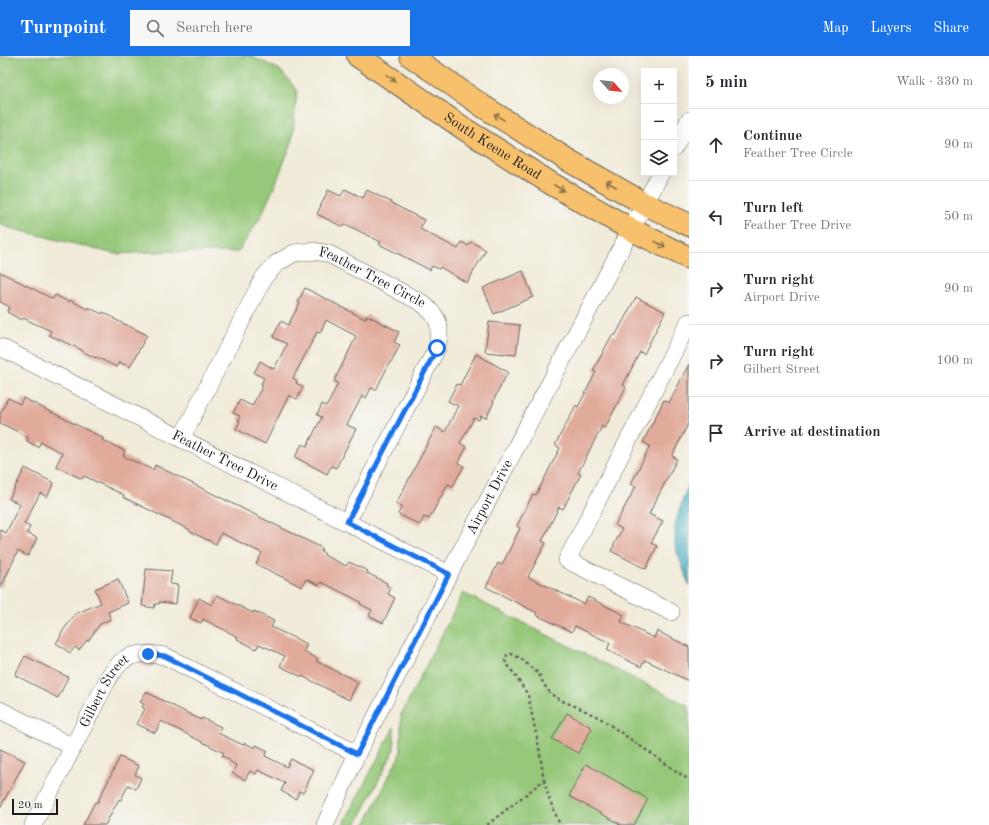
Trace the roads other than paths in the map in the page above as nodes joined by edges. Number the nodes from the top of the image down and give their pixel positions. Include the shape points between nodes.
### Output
1 (358, 56) edge
2 (411, 56) edge
3 (689, 120) edge
4 (677, 142) edge
5 (659, 176) edge
6 (645, 204) junction
7 (689, 225) edge
8 (630, 229) junction
9 (689, 258) edge
10 (689, 322) edge
11 (0, 348) edge
12 (181, 439) junction
13 (347, 522) junction
14 (449, 574) junction
15 (671, 612) dead end
16 (0, 710) edge
17 (73, 747) junction
18 (357, 754) junction
19 (33, 825) edge
20 (325, 825) edge

1 -> 8 main road, South Keene Road via 466,130
6 -> 2 main road, South Keene Road via 496,115
3 - 4 street
5 - 6 street, Airport Drive
6 - 7 main road, South Keene Road
6 - 8 street, Airport Drive
8 -> 9 main road, South Keene Road
8 - 14 street, Airport Drive
10 - 15 street via 567,560
11 - 12 street, Feather Tree Drive
12 - 13 street, Feather Tree Drive
12 - 13 street, Feather Tree Circle via 264,277 277,263 294,253 314,251 329,254 422,303 433,312 439,323 437,348
13 - 14 street, Feather Tree Drive
14 - 18 street, Airport Drive
16 - 17 street
17 - 18 street, Gilbert Street via 110,675 120,663 133,655 148,654 165,656
17 - 19 street, Gilbert Street
18 - 20 street, Airport Drive

